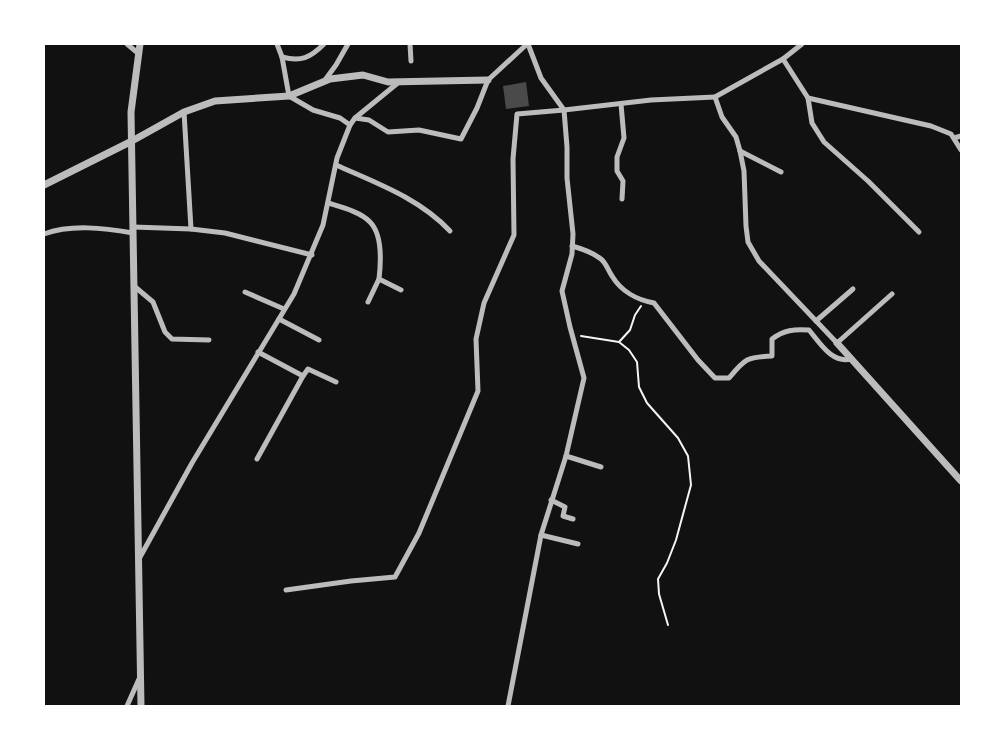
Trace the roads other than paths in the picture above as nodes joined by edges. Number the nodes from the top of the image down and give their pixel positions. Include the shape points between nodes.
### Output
1 (127, 44) edge
2 (140, 44) edge
3 (277, 44) edge
4 (324, 44) edge
5 (348, 44) edge
6 (410, 44) edge
7 (528, 44) edge
8 (802, 44) edge
9 (139, 55) junction
10 (282, 57) junction
11 (783, 59) junction
12 (411, 61) dead end
13 (488, 80) junction
14 (323, 82) junction
15 (399, 82) junction
16 (289, 96) junction
17 (715, 97) junction
18 (808, 98) junction
19 (621, 104) junction
20 (564, 110) junction
21 (184, 112) junction
22 (355, 118) junction
23 (350, 125) junction
24 (961, 136) edge
25 (954, 138) junction
26 (132, 141) junction
27 (740, 150) junction
28 (961, 150) edge
29 (336, 165) junction
30 (781, 172) dead end
31 (44, 184) edge
32 (622, 199) dead end
33 (328, 203) junction
34 (191, 229) junction
35 (133, 230) junction
36 (450, 231) dead end
37 (918, 232) dead end
38 (44, 234) edge
39 (572, 246) junction
40 (312, 255) junction
41 (379, 279) junction
42 (134, 285) junction
43 (853, 289) dead end
44 (401, 290) dead end
45 (245, 292) dead end
46 (892, 294) dead end
47 (368, 302) dead end
48 (284, 309) junction
49 (279, 319) junction
50 (816, 321) junction
51 (209, 340) dead end
52 (319, 340) dead end
53 (838, 343) junction
54 (258, 352) junction
55 (851, 359) junction
56 (303, 376) junction
57 (336, 382) dead end
58 (566, 456) junction
59 (257, 459) dead end
60 (601, 467) dead end
61 (961, 481) edge
62 (552, 500) junction
63 (573, 519) dead end
64 (541, 535) junction
65 (578, 544) dead end
66 (138, 560) junction
67 (286, 590) dead end
68 (140, 676) junction
69 (127, 706) edge
70 (141, 706) edge
71 (508, 706) edge

1 - 9 street
2 - 9 street
3 - 10 street
4 - 10 street via 309,57 295,60
5 - 14 street
6 - 12 street
7 - 13 street
7 - 20 street via 541,78
8 - 11 street
9 - 26 street via 131,112
10 - 16 street
11 - 17 street
11 - 18 street
13 - 15 street
13 - 22 street via 461,139 419,130 388,132 368,120
14 - 15 street via 363,75
14 - 16 street
15 - 22 street
16 - 21 street via 215,101
16 - 23 street
17 - 19 street
17 - 27 street
18 - 25 street via 930,126
18 - 37 street via 812,123 824,142
19 - 20 street
19 - 32 street via 624,138 617,157 617,171 623,181
20 - 39 street
20 - 67 street via 517,114 512,168 514,234 484,304 478,330 478,391 419,534 395,577
21 - 26 street
21 - 34 street
22 - 23 street
23 - 29 street
24 - 25 street
25 - 28 street
26 - 31 street
26 - 35 street
27 - 30 street
27 - 50 street via 748,242 759,260
29 - 33 street
29 - 36 street via 405,196
33 - 40 street
33 - 41 street via 352,210 370,222 380,242
34 - 35 street
34 - 40 street via 225,233
35 - 38 street via 57,229
35 - 42 street
39 - 55 street via 603,260 623,290 654,303 715,378 729,378 744,360 772,356 772,339 780,332 796,329 809,330 834,358
39 - 58 street via 562,291 584,378
40 - 48 street
41 - 44 street
41 - 47 street
42 - 51 street via 153,302 165,332 172,339
42 - 66 street
43 - 50 street
45 - 48 street
46 - 53 street
48 - 49 street
49 - 52 street
49 - 54 street
50 - 53 street
53 - 55 street
54 - 56 street
54 - 66 street
55 - 61 street
56 - 57 street via 308,369
56 - 59 street
58 - 60 street
58 - 62 street
62 - 63 street via 565,508 563,516
62 - 64 street
64 - 65 street
64 - 71 street
66 - 68 street
68 - 69 street
68 - 70 street

